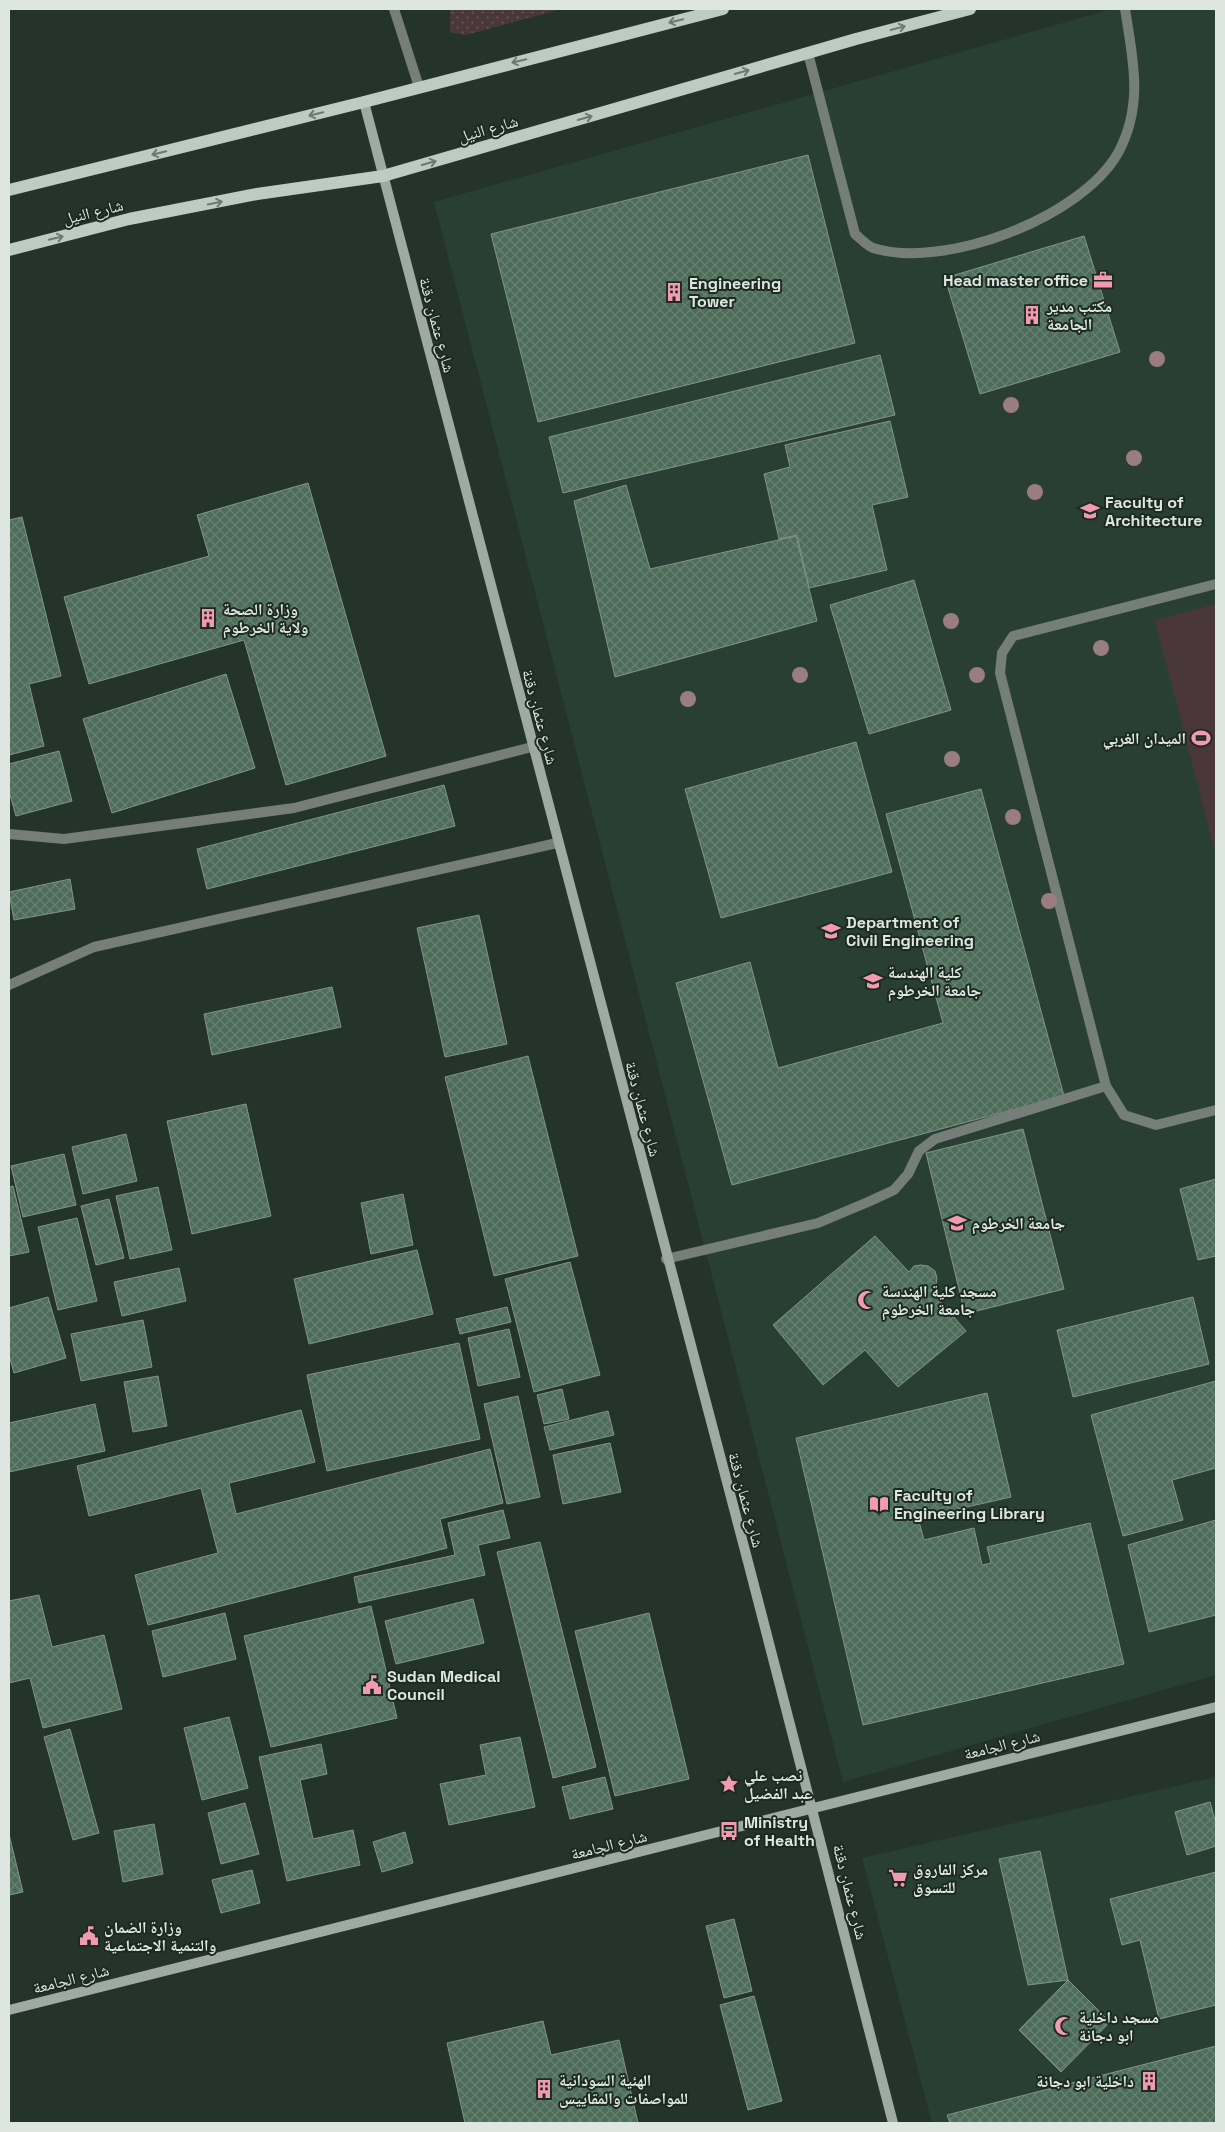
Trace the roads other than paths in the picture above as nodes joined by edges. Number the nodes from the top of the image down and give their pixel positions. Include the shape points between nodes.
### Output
1 (394, 9) edge
2 (723, 9) edge
3 (970, 9) edge
4 (1125, 9) edge
5 (808, 53) junction
6 (419, 87) junction
7 (364, 102) junction
8 (383, 176) junction
9 (9, 190) edge
10 (9, 250) edge
11 (1216, 584) edge
12 (532, 747) junction
13 (9, 834) edge
14 (557, 842) junction
15 (9, 985) edge
16 (1106, 1086) junction
17 (1216, 1110) edge
18 (666, 1259) junction
19 (1216, 1707) edge
20 (813, 1808) junction
21 (9, 2010) edge
22 (893, 2123) edge

1 - 6 lane
2 -> 6 main road
5 -> 3 main road, شارع النيل
4 - 5 lane via 1136,75 1134,112 1118,153 1091,187 1026,228 969,246 920,252 891,251 871,247 855,234
8 -> 5 main road, شارع النيل
6 - 7 main road
7 - 8 street, شارع عثمان دقنة
7 -> 9 main road
10 -> 8 main road, شارع النيل via 129,219 257,194
8 - 12 street, شارع عثمان دقنة
11 - 16 lane via 1013,636 1002,652 1000,673
12 - 13 lane via 294,808 64,839
12 - 14 street, شارع عثمان دقنة
14 - 15 lane via 94,947
14 - 18 street, شارع عثمان دقنة
16 - 17 lane via 1124,1114 1156,1125
16 - 18 lane via 935,1139 919,1151 908,1174 894,1190 818,1223
18 - 20 street, شارع عثمان دقنة
19 - 20 street, شارع الجامعة
20 - 21 street, شارع الجامعة
20 - 22 street, شارع عثمان دقنة

